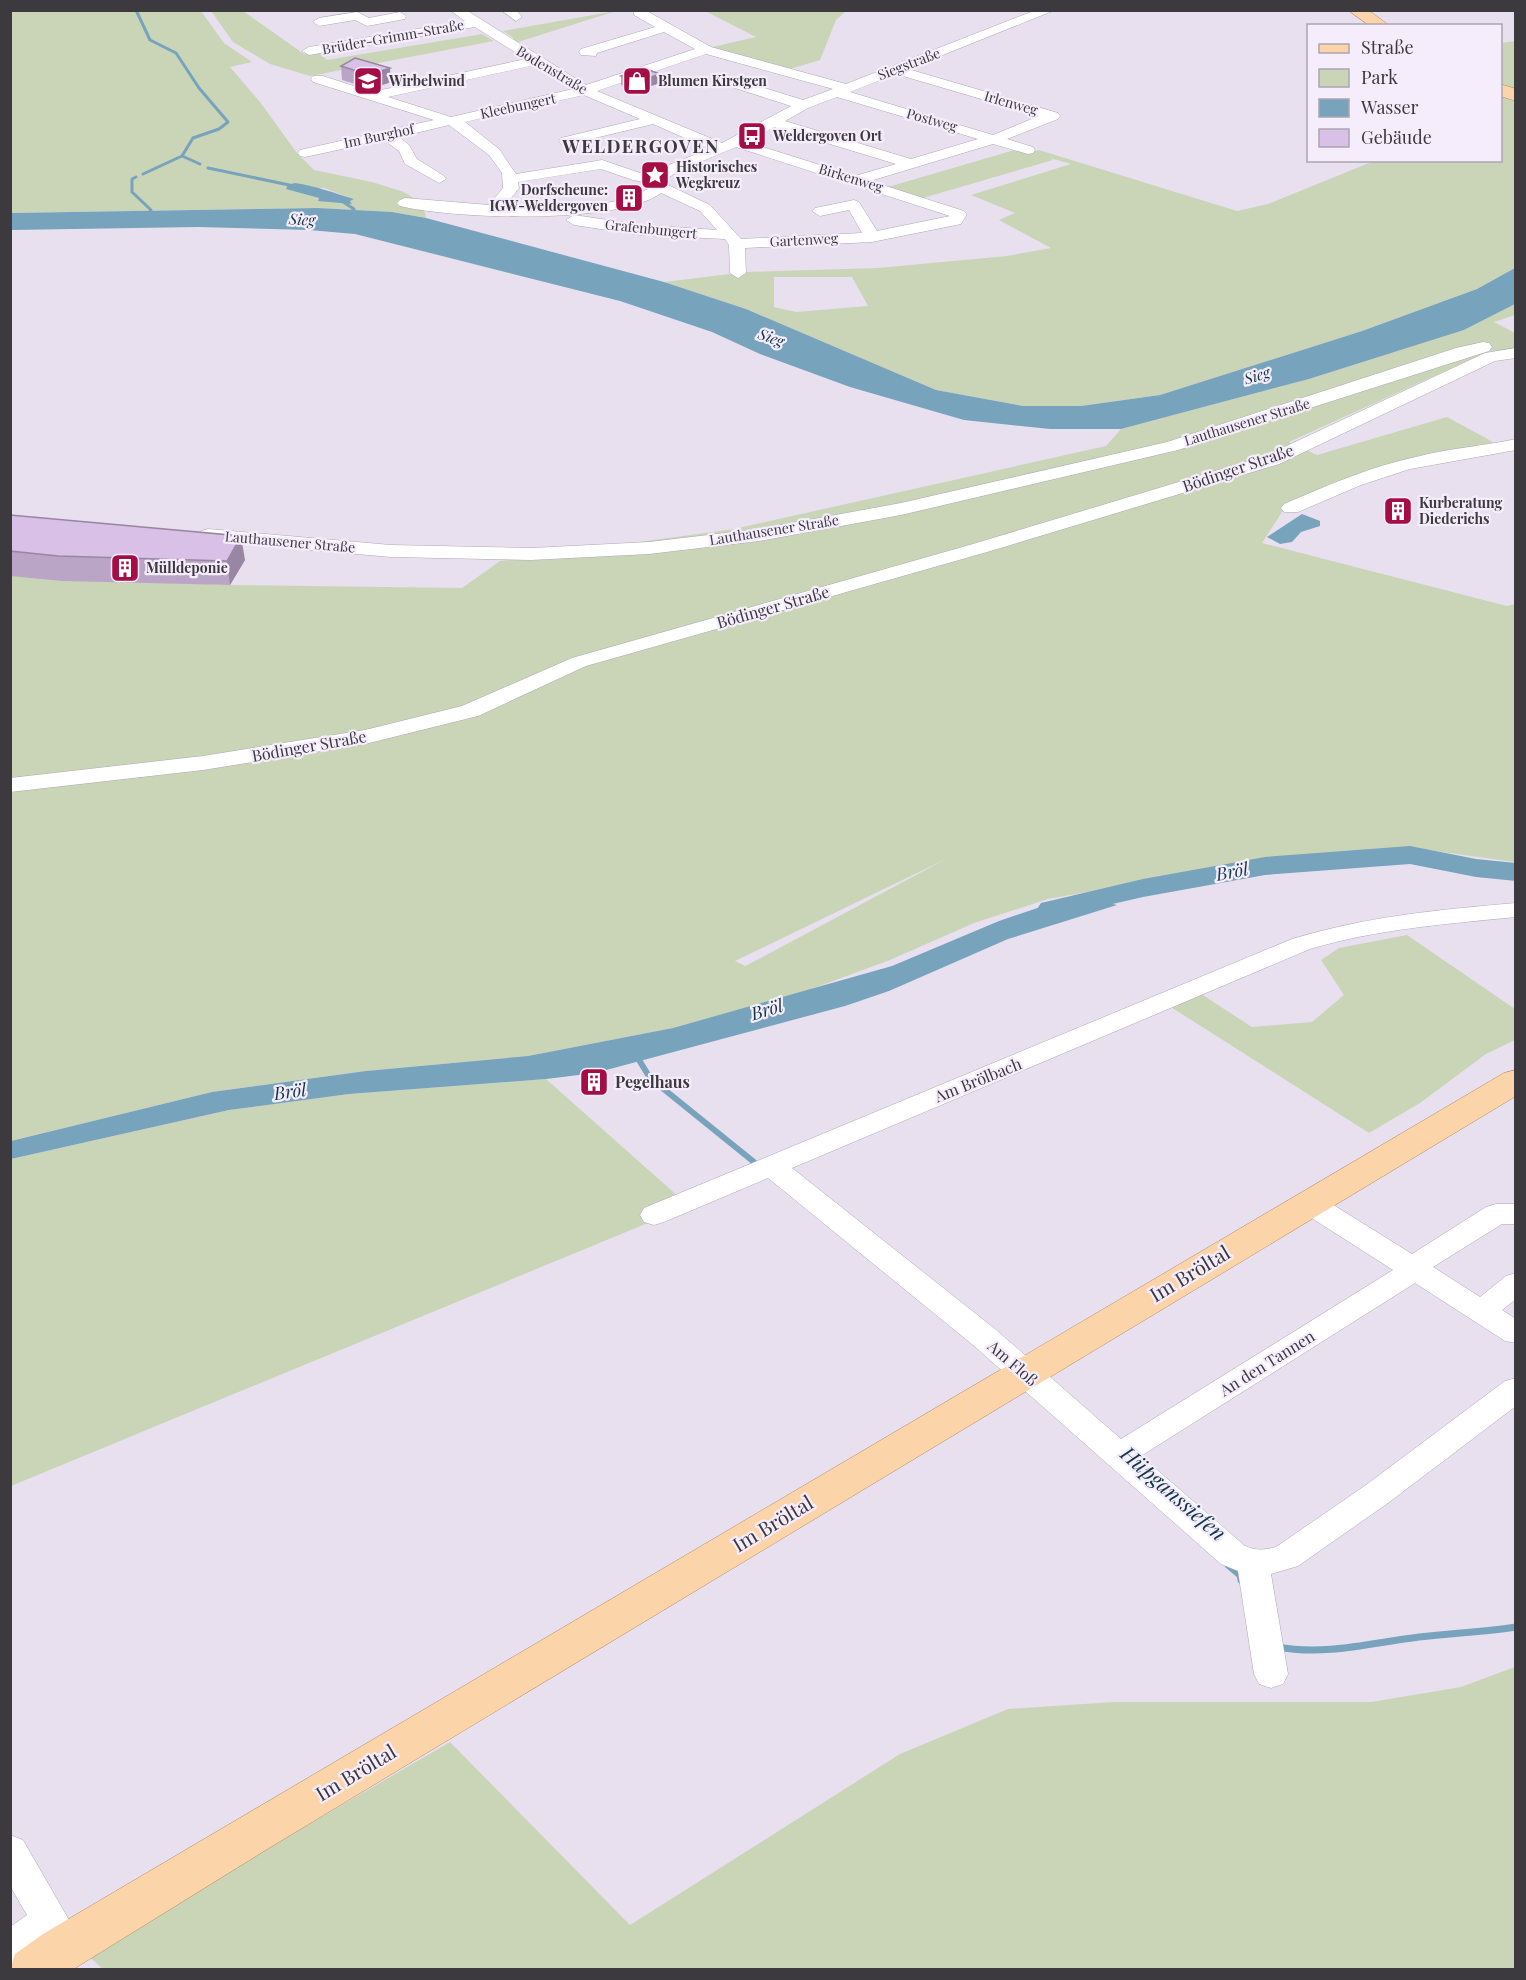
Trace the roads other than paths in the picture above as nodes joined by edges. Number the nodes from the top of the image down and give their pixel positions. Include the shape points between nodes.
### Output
1 (456, 10) edge
2 (1049, 10) edge
3 (1356, 10) edge
4 (638, 12) dead end
5 (396, 13) edge
6 (477, 23) junction
7 (1379, 24) edge
8 (664, 28) junction
9 (425, 32) junction
10 (353, 44) junction
11 (706, 50) junction
12 (309, 51) dead end
13 (591, 53) dead end
14 (537, 61) junction
15 (894, 69) junction
16 (318, 79) dead end
17 (721, 79) dead end
18 (584, 90) junction
19 (841, 90) junction
20 (373, 96) junction
21 (803, 105) junction
22 (452, 120) junction
23 (653, 120) junction
24 (771, 121) junction
25 (386, 135) junction
26 (995, 139) junction
27 (566, 141) dead end
28 (728, 145) junction
29 (1028, 150) dead end
30 (305, 153) dead end
31 (912, 164) junction
32 (439, 179) dead end
33 (511, 179) junction
34 (856, 180) junction
35 (658, 183) junction
36 (405, 203) dead end
37 (494, 209) junction
38 (820, 211) dead end
39 (539, 212) junction
40 (956, 221) joint
41 (872, 237) junction
42 (733, 239) junction
43 (738, 273) dead end
44 (1515, 343) edge
45 (1515, 353) edge
46 (1515, 444) edge
47 (1291, 508) dead end
48 (191, 533) edge
49 (10, 785) edge
50 (1515, 910) edge
51 (1515, 1081) edge
52 (770, 1166) junction
53 (1310, 1203) junction
54 (1515, 1214) edge
55 (654, 1215) dead end
56 (1412, 1268) junction
57 (1515, 1283) edge
58 (1480, 1311) junction
59 (1515, 1333) edge
60 (1025, 1373) junction
61 (1515, 1389) edge
62 (1119, 1455) junction
63 (1253, 1564) junction
64 (1270, 1671) dead end
65 (10, 1851) edge
66 (10, 1949) edge
67 (33, 1970) edge

1 - 6 street, Bodenstraße
2 - 15 street, Siegstraße
3 - 7 main road
4 - 8 street, Postweg
5 - 9 street
5 - 10 street via 367,21 357,16 314,19
6 - 9 street, Brüder-Grimm-Straße
6 - 14 street, Bodenstraße
8 - 11 street, Postweg
8 - 13 street via 586,52
9 - 10 street, Brüder-Grimm-Straße
10 - 12 street, Brüder-Grimm-Straße
11 - 18 street, Kleebungert
11 - 19 street, Postweg
14 - 18 street, Bodenstraße
14 - 20 street
15 - 19 street, Siegstraße
15 - 26 street, Irlenweg via 1053,116
16 - 20 street
17 - 21 street
18 - 22 street, Kleebungert
18 - 23 street, Bodenstraße
19 - 21 street, Siegstraße
19 - 26 street, Postweg
20 - 22 street
21 - 24 street, Siegstraße
22 - 25 street, Im Burghof
22 - 33 street via 494,152
23 - 27 street
23 - 28 street, Bodenstraße
24 - 28 street, Siegstraße
24 - 31 street
25 - 30 street, Im Burghof
25 - 32 street via 401,144 410,161
26 - 29 street, Postweg
26 - 31 street, Irlenweg
28 - 34 street, Birkenweg
28 - 35 street, Siegstraße via 676,167
31 - 34 street, Irlenweg
33 - 35 street via 602,164
33 - 37 street via 511,188
34 - 40 street, Birkenweg via 959,214
35 - 39 street, Siegstraße via 651,196 606,207
35 - 42 street via 705,208
36 - 37 street
37 - 39 street
38 - 41 street, Gartenweg via 854,205
39 - 42 street, Grafenbungert via 641,230
40 - 41 street, Gartenweg
41 - 42 street, Gartenweg
42 - 43 street
44 - 48 street, Lauthausener Straße via 1462,352 1172,446 901,508 759,535 649,548 519,554 391,551
45 - 49 street, Bödinger Straße via 1491,357 1272,460 579,662 470,711 365,737 203,763
46 - 47 street via 1420,461 1351,482
50 - 52 street, Am Brölbach via 1394,922 1301,944
51 - 53 main road, Im Bröltal
52 - 55 street, Am Brölbach
52 - 60 street, Am Floß
53 - 56 street
53 - 60 main road, Im Bröltal
54 - 56 street, An den Tannen via 1496,1214
56 - 58 street
56 - 62 street, An den Tannen via 1401,1280
57 - 58 street
58 - 59 street
60 - 62 street, Am Floß
60 - 67 main road, Im Bröltal via 252,1834
61 - 63 street via 1377,1494 1286,1557
62 - 63 street, Am Floß via 1233,1555
63 - 64 street
65 - 66 street via 50,1920

